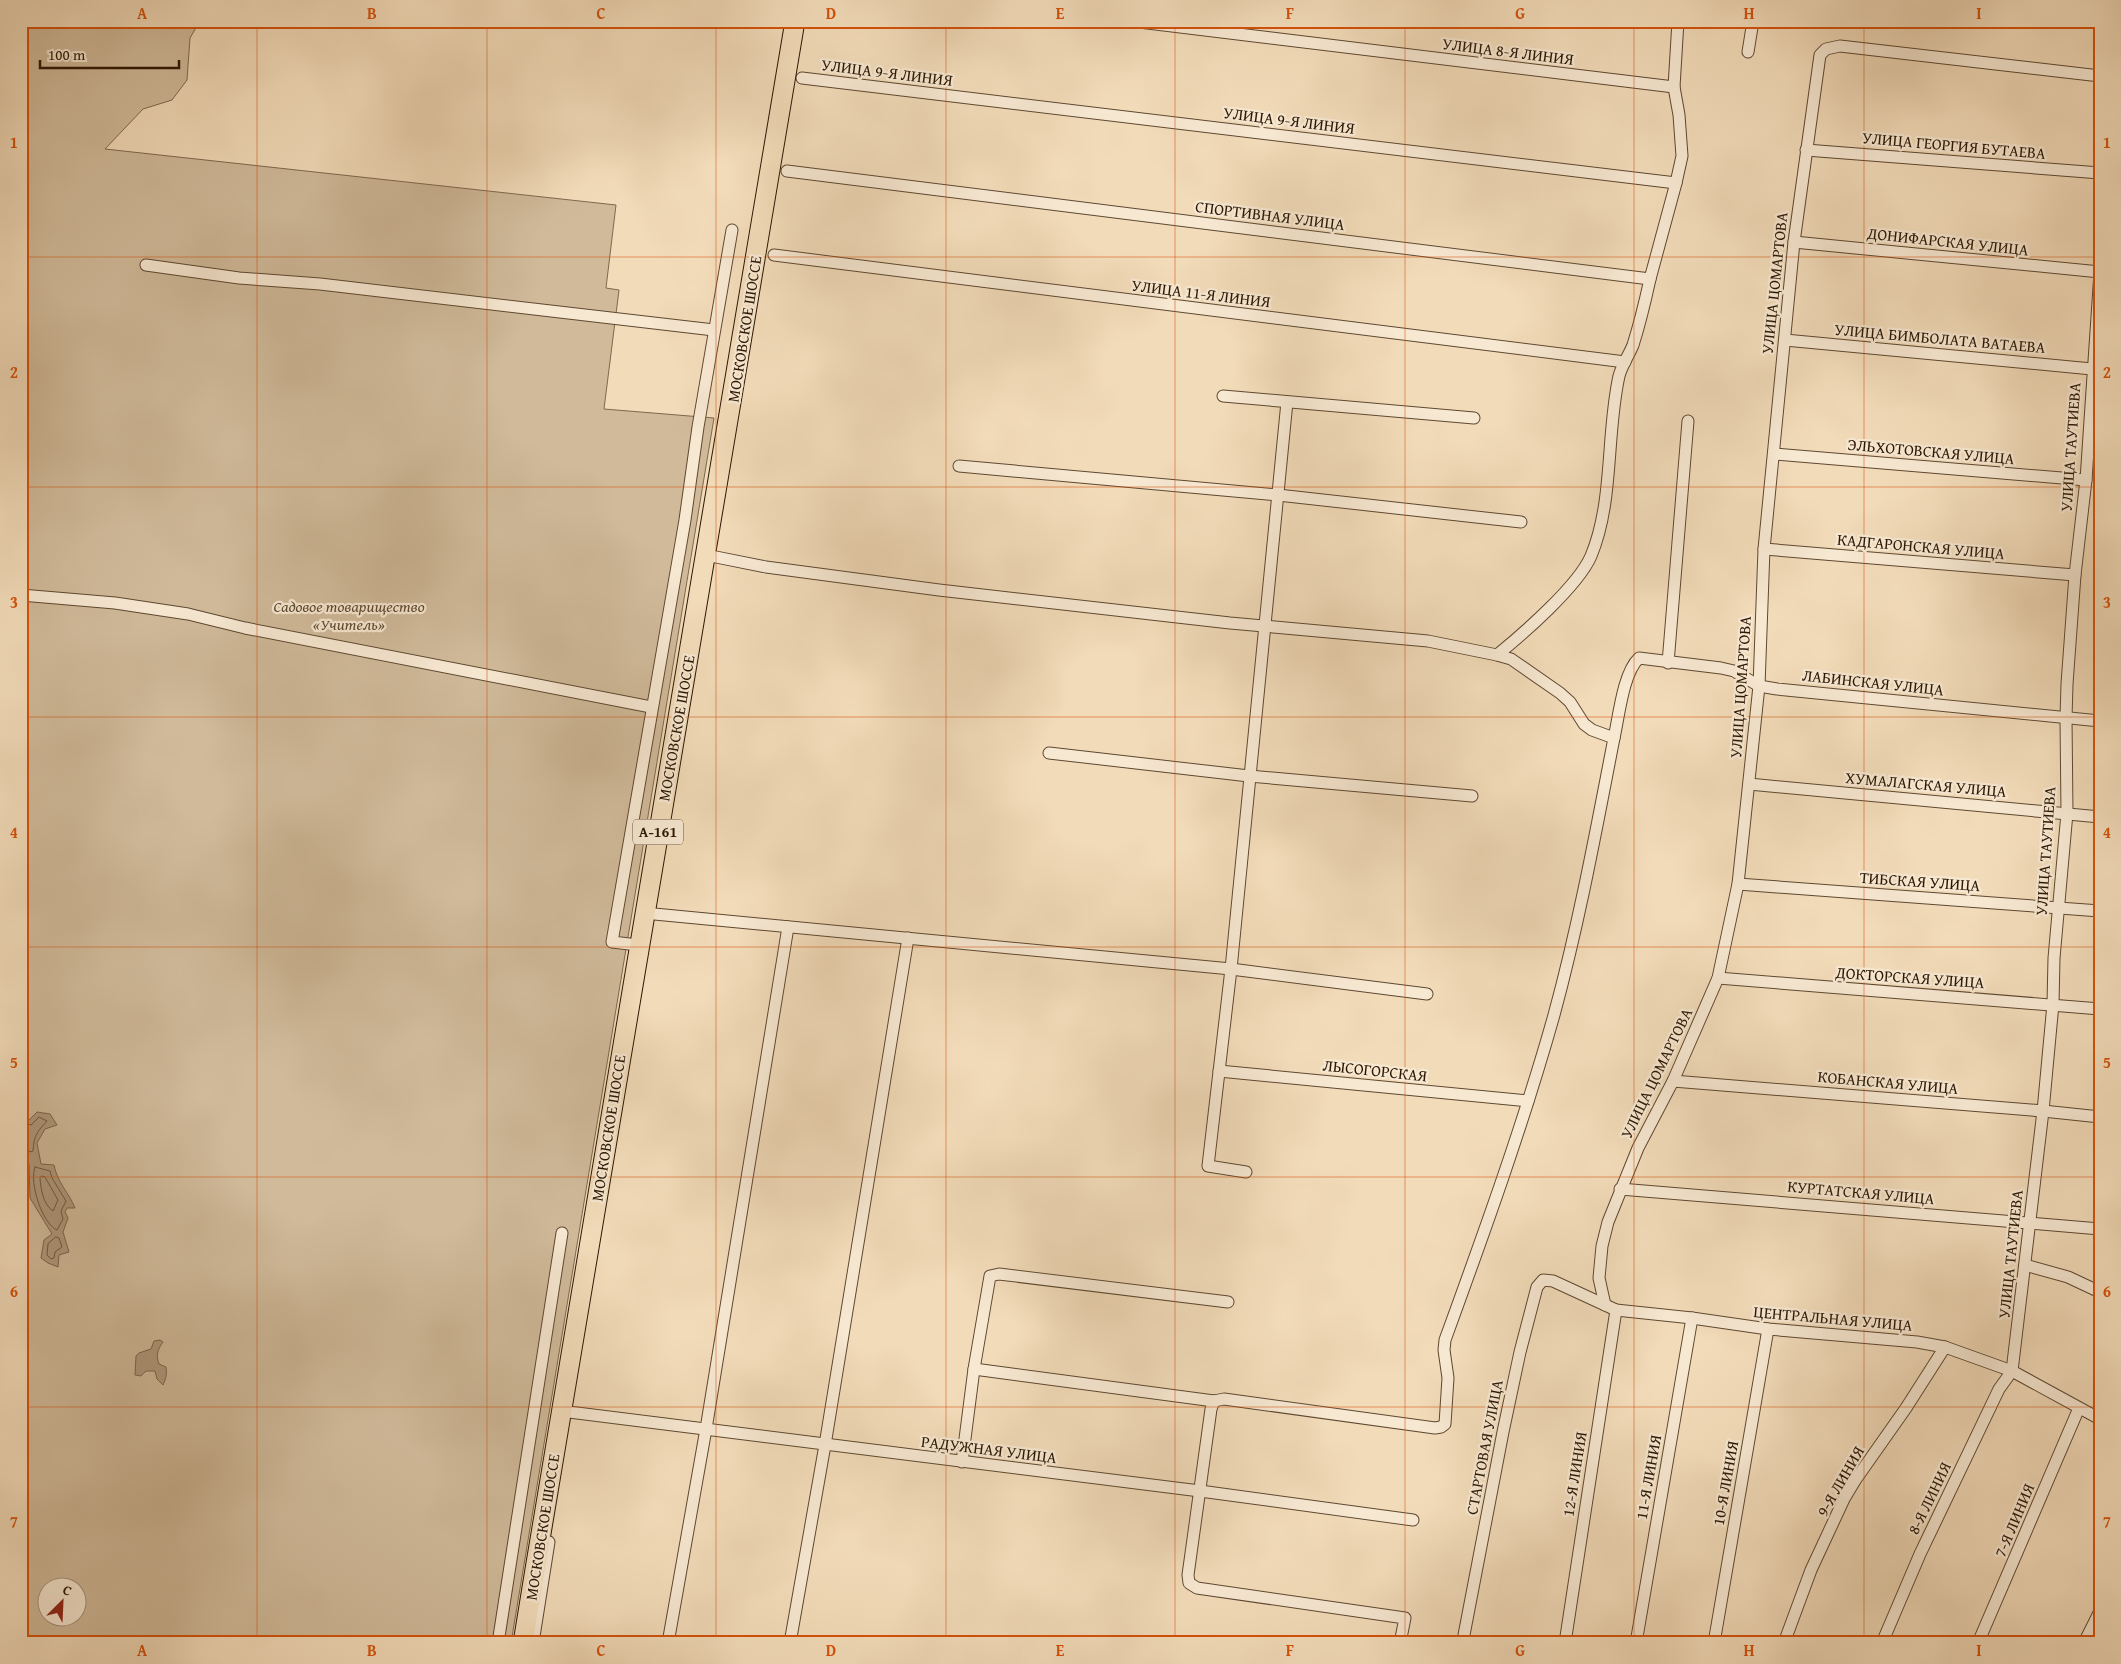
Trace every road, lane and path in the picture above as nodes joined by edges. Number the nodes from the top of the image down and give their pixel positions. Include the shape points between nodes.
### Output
1 (795, 21) edge
2 (1131, 21) edge
3 (1678, 21) edge
4 (1753, 21) edge
5 (1748, 52) dead end
6 (2100, 76) edge
7 (802, 78) dead end
8 (1674, 87) junction
9 (1806, 150) junction
10 (788, 171) dead end
11 (2100, 174) edge
12 (1676, 183) junction
13 (732, 230) dead end
14 (1794, 242) junction
15 (774, 256) dead end
16 (146, 265) dead end
17 (2100, 272) edge
18 (1650, 279) junction
19 (714, 330) junction
20 (1785, 340) junction
21 (1625, 362) junction
22 (2092, 369) junction
23 (1224, 396) dead end
24 (1287, 402) junction
25 (1474, 418) dead end
26 (1688, 421) dead end
27 (1774, 454) junction
28 (959, 466) dead end
29 (2086, 480) junction
30 (1278, 495) junction
31 (1521, 522) dead end
32 (1764, 549) junction
33 (706, 555) junction
34 (2075, 575) junction
35 (21, 595) edge
36 (1264, 625) junction
37 (1497, 654) junction
38 (1668, 663) junction
39 (1759, 686) junction
40 (651, 707) junction
41 (2066, 718) junction
42 (2100, 721) edge
43 (1614, 738) junction
44 (1049, 753) dead end
45 (1250, 776) junction
46 (1748, 784) junction
47 (1472, 796) dead end
48 (2067, 813) junction
49 (2100, 817) edge
50 (1738, 884) junction
51 (2058, 908) junction
52 (2100, 911) edge
53 (644, 913) junction
54 (788, 927) junction
55 (908, 938) junction
56 (638, 946) junction
57 (1231, 969) junction
58 (1718, 978) junction
59 (1427, 994) dead end
60 (2053, 1004) junction
61 (2100, 1009) edge
62 (1219, 1070) junction
63 (1672, 1081) junction
64 (1528, 1101) junction
65 (2043, 1111) junction
66 (2100, 1117) edge
67 (1246, 1172) dead end
68 (1620, 1189) junction
69 (2029, 1222) junction
70 (2100, 1228) edge
71 (562, 1233) dead end
72 (2026, 1265) junction
73 (1553, 1281) joint
74 (2100, 1292) edge
75 (1228, 1302) dead end
76 (1611, 1308) junction
77 (1692, 1318) junction
78 (1768, 1329) junction
79 (1945, 1347) junction
80 (974, 1369) junction
81 (2012, 1371) junction
82 (1214, 1401) junction
83 (2079, 1408) junction
84 (565, 1411) junction
85 (2100, 1419) edge
86 (706, 1429) junction
87 (825, 1444) junction
88 (962, 1462) junction
89 (1200, 1491) junction
90 (1413, 1520) dead end
91 (2100, 1611) edge
92 (1464, 1635) dead end
93 (498, 1643) edge
94 (523, 1643) edge
95 (533, 1643) edge
96 (668, 1643) edge
97 (790, 1643) edge
98 (1400, 1643) edge
99 (1565, 1643) edge
100 (1636, 1643) edge
101 (1714, 1643) edge
102 (1784, 1643) edge
103 (1882, 1643) edge
104 (1978, 1643) edge
105 (2084, 1643) edge

1 - 33 highway, МОСКОВСКОЕ ШОССЕ / А-161
2 - 8 street, УЛИЦА 8-Я ЛИНИЯ
3 - 8 street
4 - 5 street
6 - 9 street, УЛИЦА ЦОМАРТОВА via 1840,46 1826,49 1818,63
7 - 12 street, УЛИЦА 9-Я ЛИНИЯ
8 - 12 street via 1682,156
9 - 11 street, УЛИЦА ГЕОРГИЯ БУТАЕВА
9 - 14 street, УЛИЦА ЦОМАРТОВА
10 - 18 street, СПОРТИВНАЯ УЛИЦА
12 - 18 street
13 - 19 street
14 - 17 street, ДОНИФАРСКАЯ УЛИЦА
14 - 20 street, УЛИЦА ЦОМАРТОВА
15 - 21 street, УЛИЦА 11-Я ЛИНИЯ
16 - 19 street
17 - 22 street, УЛИЦА ТАУТИЕВА
18 - 21 street via 1641,322
19 - 40 street
20 - 22 street, УЛИЦА БИМБОЛАТА ВАТАЕВА
20 - 27 street, УЛИЦА ЦОМАРТОВА
21 - 37 street via 1616,393 1603,506 1590,557 1567,589 1517,639
22 - 29 street, УЛИЦА ТАУТИЕВА
23 - 24 street
24 - 25 street
24 - 30 street
26 - 38 street
27 - 29 street, ЭЛЬХОТОВСКАЯ УЛИЦА
27 - 32 street, УЛИЦА ЦОМАРТОВА
28 - 30 street
29 - 34 street, УЛИЦА ТАУТИЕВА
30 - 31 street
30 - 36 street
32 - 34 street, КАДГАРОНСКАЯ УЛИЦА
32 - 39 street, УЛИЦА ЦОМАРТОВА
33 - 36 street via 766,567 939,590
33 - 53 highway, МОСКОВСКОЕ ШОССЕ / А-161
34 - 41 street, УЛИЦА ТАУТИЕВА
35 - 40 street via 115,603 188,614 245,628
36 - 37 street via 1428,641
36 - 45 street
37 - 43 street via 1511,659 1560,693 1592,730
38 - 39 street, ЛАБИНСКАЯ УЛИЦА via 1734,671
38 - 43 street, ЛАБИНСКАЯ УЛИЦА via 1639,658 1633,664
39 - 41 street, ЛАБИНСКАЯ УЛИЦА
39 - 46 street, УЛИЦА ЦОМАРТОВА
40 - 56 street via 612,942
41 - 42 street, ЛАБИНСКАЯ УЛИЦА
41 - 48 street, УЛИЦА ТАУТИЕВА
43 - 64 street via 1581,909
44 - 45 street
45 - 47 street
45 - 57 street
46 - 48 street, ХУМАЛАГСКАЯ УЛИЦА
46 - 50 street, УЛИЦА ЦОМАРТОВА
48 - 49 street, ХУМАЛАГСКАЯ УЛИЦА
48 - 51 street, УЛИЦА ТАУТИЕВА
50 - 51 street, ТИБСКАЯ УЛИЦА
50 - 58 street, УЛИЦА ЦОМАРТОВА
51 - 52 street, ТИБСКАЯ УЛИЦА
51 - 60 street, УЛИЦА ТАУТИЕВА
53 - 54 street
53 - 56 highway, МОСКОВСКОЕ ШОССЕ / А-161
54 - 55 street
54 - 86 street
55 - 57 street
55 - 87 street
56 - 84 highway, МОСКОВСКОЕ ШОССЕ / А-161
57 - 59 street
57 - 62 street
58 - 60 street, ДОКТОРСКАЯ УЛИЦА
58 - 63 street, УЛИЦА ЦОМАРТОВА
60 - 61 street, ДОКТОРСКАЯ УЛИЦА
60 - 65 street, УЛИЦА ТАУТИЕВА
62 - 64 street, ЛЫСОГОРСКАЯ
62 - 67 street via 1208,1166
63 - 65 street, КОБАНСКАЯ УЛИЦА
63 - 68 street, УЛИЦА ЦОМАРТОВА
64 - 82 street via 1445,1340 1448,1378 1445,1424 1435,1428 1224,1399
65 - 66 street, КОБАНСКАЯ УЛИЦА
65 - 69 street, УЛИЦА ТАУТИЕВА
68 - 69 street, КУРТАТСКАЯ УЛИЦА
68 - 76 street, УЛИЦА ЦОМАРТОВА via 1602,1246 1599,1278
69 - 70 street, КУРТАТСКАЯ УЛИЦА
69 - 72 street, УЛИЦА ТАУТИЕВА
71 - 93 street
72 - 74 street via 2068,1277
72 - 81 street, УЛИЦА ТАУТИЕВА
73 - 76 street, ЦЕНТРАЛЬНАЯ УЛИЦА
73 - 92 street, СТАРТОВАЯ УЛИЦА via 1543,1280 1536,1287
75 - 80 street via 999,1274 990,1276
76 - 77 street, ЦЕНТРАЛЬНАЯ УЛИЦА
76 - 99 street, 12-Я ЛИНИЯ
77 - 78 street, ЦЕНТРАЛЬНАЯ УЛИЦА
77 - 100 street, 11-Я ЛИНИЯ
78 - 79 street, ЦЕНТРАЛЬНАЯ УЛИЦА
78 - 101 street, 10-Я ЛИНИЯ
79 - 81 street, ЦЕНТРАЛЬНАЯ УЛИЦА
79 - 102 street, 9-Я ЛИНИЯ via 1844,1499 1811,1570
80 - 82 street
80 - 88 street
81 - 83 street, ЦЕНТРАЛЬНАЯ УЛИЦА
81 - 103 street, 8-Я ЛИНИЯ via 2000,1389 1920,1554
82 - 89 street
83 - 85 street, ЦЕНТРАЛЬНАЯ УЛИЦА
83 - 104 street, 7-Я ЛИНИЯ
84 - 86 street, РАДУЖНАЯ УЛИЦА
84 - 94 highway, МОСКОВСКОЕ ШОССЕ / А-161
84 - 95 street
86 - 87 street, РАДУЖНАЯ УЛИЦА
86 - 96 street
87 - 88 street, РАДУЖНАЯ УЛИЦА
87 - 97 street
88 - 89 street, РАДУЖНАЯ УЛИЦА
89 - 90 street, РАДУЖНАЯ УЛИЦА
89 - 98 street via 1189,1583 1197,1588 1405,1618
91 - 105 street

